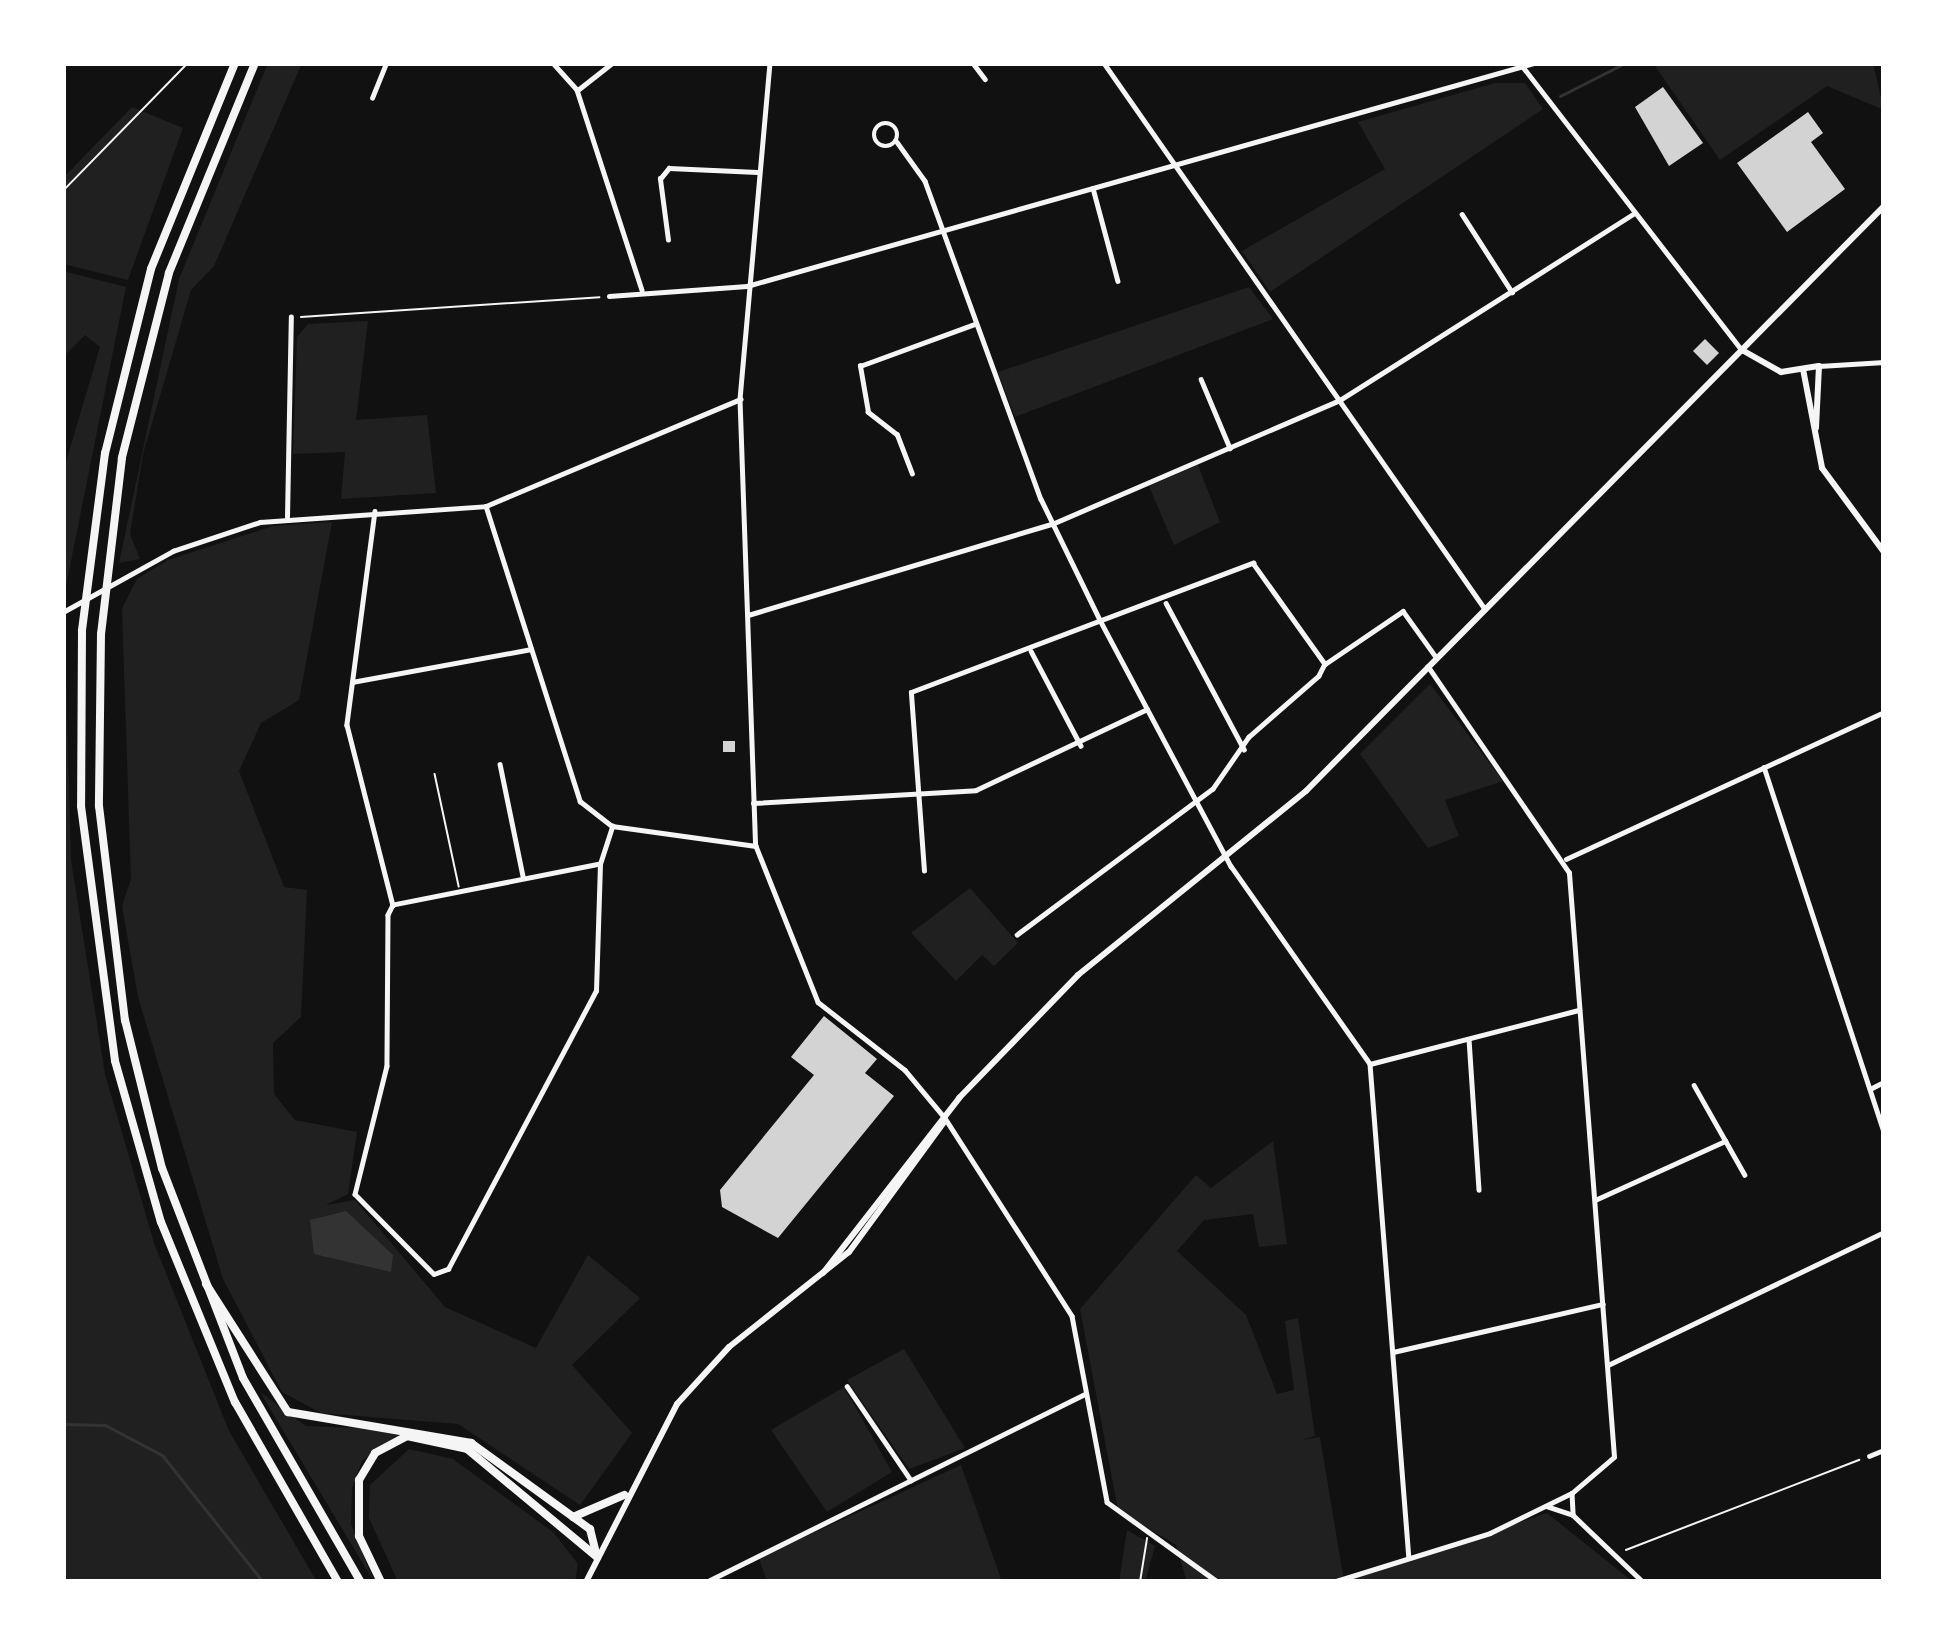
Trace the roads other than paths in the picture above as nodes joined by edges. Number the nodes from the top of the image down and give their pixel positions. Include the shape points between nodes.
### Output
1 (236, 63) edge
2 (255, 63) edge
3 (386, 63) edge
4 (553, 63) edge
5 (612, 63) edge
6 (770, 63) edge
7 (973, 63) edge
8 (1104, 63) edge
9 (1534, 63) edge
10 (1522, 65) edge
11 (985, 79) dead end
12 (577, 90) junction
13 (372, 98) dead end
14 (896, 142) junction
15 (1177, 166) junction
16 (757, 172) junction
17 (1093, 188) junction
18 (1884, 206) edge
19 (1462, 214) dead end
20 (1634, 214) junction
21 (940, 234) junction
22 (668, 240) dead end
23 (1118, 281) dead end
24 (747, 286) junction
25 (641, 290) junction
26 (1512, 292) junction
27 (609, 296) road end
28 (291, 317) road end
29 (975, 324) junction
30 (1742, 350) junction
31 (1884, 362) edge
32 (1820, 366) junction
33 (1803, 369) junction
34 (1201, 379) dead end
35 (740, 399) junction
36 (1340, 400) junction
37 (1814, 439) junction
38 (1230, 448) junction
39 (912, 474) dead end
40 (486, 506) junction
41 (375, 510) junction
42 (286, 518) junction
43 (1052, 524) junction
44 (1884, 552) edge
45 (1166, 604) junction
46 (1485, 610) junction
47 (63, 612) edge
48 (747, 615) junction
49 (1100, 620) junction
50 (532, 649) junction
51 (1030, 651) junction
52 (1437, 658) junction
53 (1325, 664) junction
54 (1428, 667) junction
55 (352, 682) junction
56 (1147, 709) junction
57 (1884, 712) edge
58 (1081, 746) junction
59 (1245, 751) junction
60 (500, 764) dead end
61 (1764, 767) junction
62 (435, 774) dead end
63 (912, 795) junction
64 (1195, 800) junction
65 (753, 802) junction
66 (612, 826) junction
67 (756, 846) junction
68 (1226, 856) junction
69 (1566, 860) junction
70 (600, 864) junction
71 (924, 871) dead end
72 (523, 876) junction
73 (460, 890) junction
74 (393, 905) junction
75 (1017, 935) dead end
76 (1579, 1010) junction
77 (1468, 1039) junction
78 (1370, 1064) junction
79 (1884, 1082) edge
80 (1694, 1085) dead end
81 (1870, 1089) junction
82 (945, 1118) junction
83 (1884, 1133) edge
84 (1725, 1141) junction
85 (1745, 1175) dead end
86 (1479, 1190) dead end
87 (1595, 1200) junction
88 (1884, 1232) edge
89 (201, 1279) junction
90 (1603, 1304) junction
91 (1393, 1352) junction
92 (1608, 1365) junction
93 (848, 1386) dead end
94 (1084, 1394) junction
95 (1884, 1450) edge
96 (1868, 1456) road end
97 (911, 1480) junction
98 (1572, 1493) junction
99 (623, 1496) junction
100 (1546, 1506) junction
101 (1573, 1515) junction
102 (574, 1517) junction
103 (597, 1557) junction
104 (1409, 1557) junction
105 (338, 1582) edge
106 (361, 1582) edge
107 (381, 1582) edge
108 (586, 1582) edge
109 (706, 1582) edge
110 (1218, 1582) edge
111 (1333, 1582) edge
112 (1643, 1582) edge

1 - 105 highway via 151,269 105,453 82,632 81,806 111,1041 160,1222 235,1402
2 - 89 highway via 199,187 140,377 101,634 99,806 114,953 161,1168
3 - 13 street
4 - 12 street
5 - 12 street
6 - 16 street
7 - 11 street
8 - 15 street
9 - 10 street
10 - 15 street
10 - 20 street
12 - 25 street
14 - 14 street via 880,146 876,129 893,125
14 - 21 street via 925,181
15 - 17 street
15 - 36 street
16 - 22 street via 669,168 660,179
16 - 24 street
17 - 21 street
17 - 23 street
18 - 30 main road
19 - 26 street
20 - 26 street
20 - 30 street
21 - 24 street
21 - 29 street
24 - 25 street
24 - 35 street
25 - 27 street
26 - 36 street
28 - 42 street
29 - 39 street via 860,366 868,412 897,435
29 - 43 street
30 - 33 main road via 1781,372
30 - 46 main road
31 - 32 street
32 - 33 main road
32 - 37 main road
33 - 37 main road
34 - 38 street
35 - 40 street
35 - 48 street
36 - 38 street
36 - 46 street
37 - 44 main road
38 - 43 street
40 - 41 street
40 - 50 street
41 - 42 street
41 - 55 street
42 - 47 street via 150,562
43 - 48 street
43 - 49 street
45 - 49 street
45 - 53 street via 1253,563
45 - 59 street
46 - 52 main road
48 - 65 street
49 - 51 street
49 - 56 street
50 - 55 street
50 - 66 street via 573,790
51 - 58 street
51 - 63 street via 911,692
52 - 53 street via 1403,611
52 - 54 main road
53 - 59 street
54 - 68 main road
54 - 69 street
55 - 74 street via 346,724
56 - 58 street
56 - 64 street
57 - 61 street
58 - 63 street via 1002,783
59 - 64 street
60 - 72 street
61 - 69 street
61 - 81 street
62 - 73 lane
63 - 65 street
63 - 71 street
64 - 68 street
64 - 75 street
65 - 67 street
66 - 67 street
66 - 70 street
67 - 82 street via 818,1002 905,1070
68 - 78 street
68 - 82 main road via 1078,975
69 - 76 street
70 - 72 street
70 - 74 street via 596,991 441,1274 355,1194 387,1066
72 - 73 street
73 - 74 street
76 - 77 street
76 - 87 street
77 - 78 street
77 - 86 street
78 - 91 street
79 - 81 street
80 - 84 street
81 - 83 street
82 - 94 street via 1072,1316
82 - 99 main road via 823,1273 676,1404
84 - 85 street
84 - 87 street
87 - 90 street
88 - 92 street
89 - 102 highway via 288,1412 323,1426 453,1435
89 - 106 highway via 272,1434
90 - 91 street
90 - 92 street
91 - 104 street
92 - 98 street via 1614,1457
93 - 97 street
94 - 97 street
94 - 110 street via 1106,1502
95 - 96 street
97 - 109 street
98 - 100 street
98 - 101 street
99 - 102 highway
99 - 103 main road
100 - 101 street
100 - 104 street
101 - 112 street
102 - 103 highway via 596,1538
103 - 107 highway via 466,1449 407,1436 375,1453 359,1480 359,1536
103 - 108 main road
104 - 111 street

